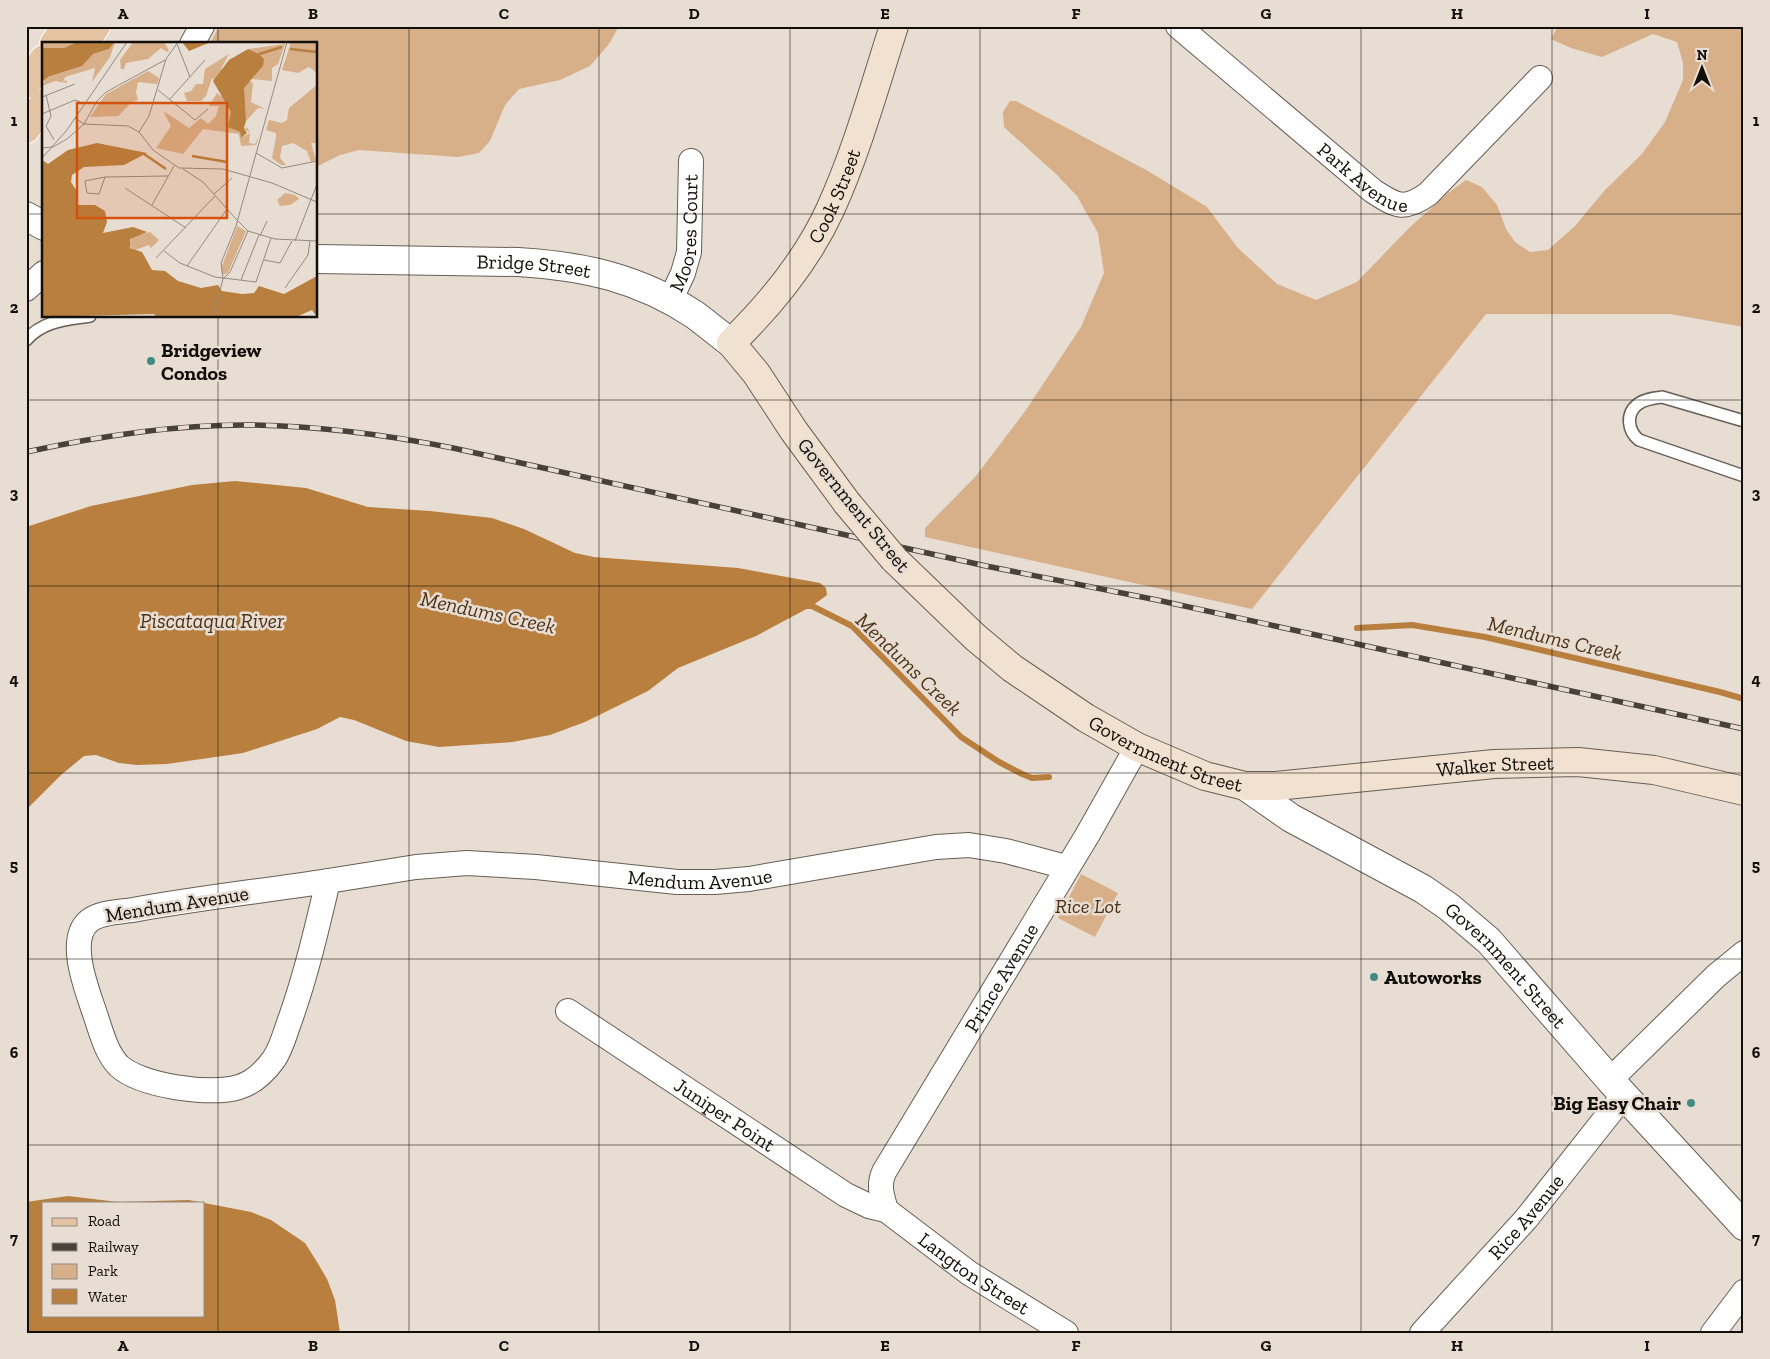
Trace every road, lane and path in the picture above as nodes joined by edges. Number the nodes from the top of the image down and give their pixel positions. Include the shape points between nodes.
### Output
1 (66, 26) edge
2 (96, 26) edge
3 (202, 26) edge
4 (894, 26) edge
5 (1178, 26) edge
6 (55, 42) edge
7 (85, 42) edge
8 (193, 42) edge
9 (42, 62) edge
10 (1540, 78) dead end
11 (26, 84) edge
12 (42, 106) edge
13 (26, 129) edge
14 (691, 162) dead end
15 (26, 216) edge
16 (42, 225) edge
17 (318, 259) edge
18 (42, 275) edge
19 (26, 289) edge
20 (670, 301) junction
21 (79, 318) edge
22 (26, 340) edge
23 (731, 343) junction
24 (1744, 421) edge
25 (1744, 476) edge
26 (1137, 747) junction
27 (1245, 786) junction
28 (1744, 791) edge
29 (1066, 867) junction
30 (328, 881) junction
31 (1744, 953) edge
32 (568, 1011) dead end
33 (1617, 1088) junction
34 (886, 1210) junction
35 (1744, 1226) edge
36 (1744, 1292) edge
37 (1066, 1333) edge
38 (1422, 1333) edge
39 (1713, 1333) edge

1 - 6 main road
2 - 7 main road
3 - 8 street
4 - 23 main road, Cook Street via 853,153 830,210 779,291
5 - 10 street, Park Avenue via 1373,191 1395,204 1415,203 1428,194
9 - 11 main road
12 - 13 main road
14 - 20 street, Moores Court via 689,252
15 - 16 street
17 - 20 street, Bridge Street via 551,264 622,279
18 - 19 street
20 - 23 street, Bridge Street via 695,315
21 - 22 lane via 38,328
23 - 26 main road, Government Street, bridge via 756,373 847,503 894,558 975,637 1012,668 1070,708
24 - 25 lane via 1662,397 1648,399 1638,405 1629,422 1632,434 1639,440
26 - 27 main road, Government Street via 1205,776
26 - 29 street, Prince Avenue
27 - 28 main road, Walker Street via 1276,786 1494,764 1578,762 1654,770
27 - 33 street, Government Street via 1290,818 1391,870 1449,907 1489,941
29 - 30 street, Mendum Avenue via 999,849 969,845 936,847 750,879 715,882 677,882 467,863 416,867
29 - 34 street, Prince Avenue via 884,1172 880,1182
30 - 30 street, Mendum Avenue via 100,916 84,926 80,935 81,973 103,1037 118,1065 128,1073 161,1085 214,1091 241,1087 258,1075 275,1056 284,1037
31 - 33 street, Rice Avenue via 1716,976
32 - 34 street, Juniper Point via 846,1195 868,1206
33 - 35 street, Government Street
33 - 38 street, Rice Avenue via 1526,1219
34 - 37 street, Langton Street via 969,1273
36 - 39 street

